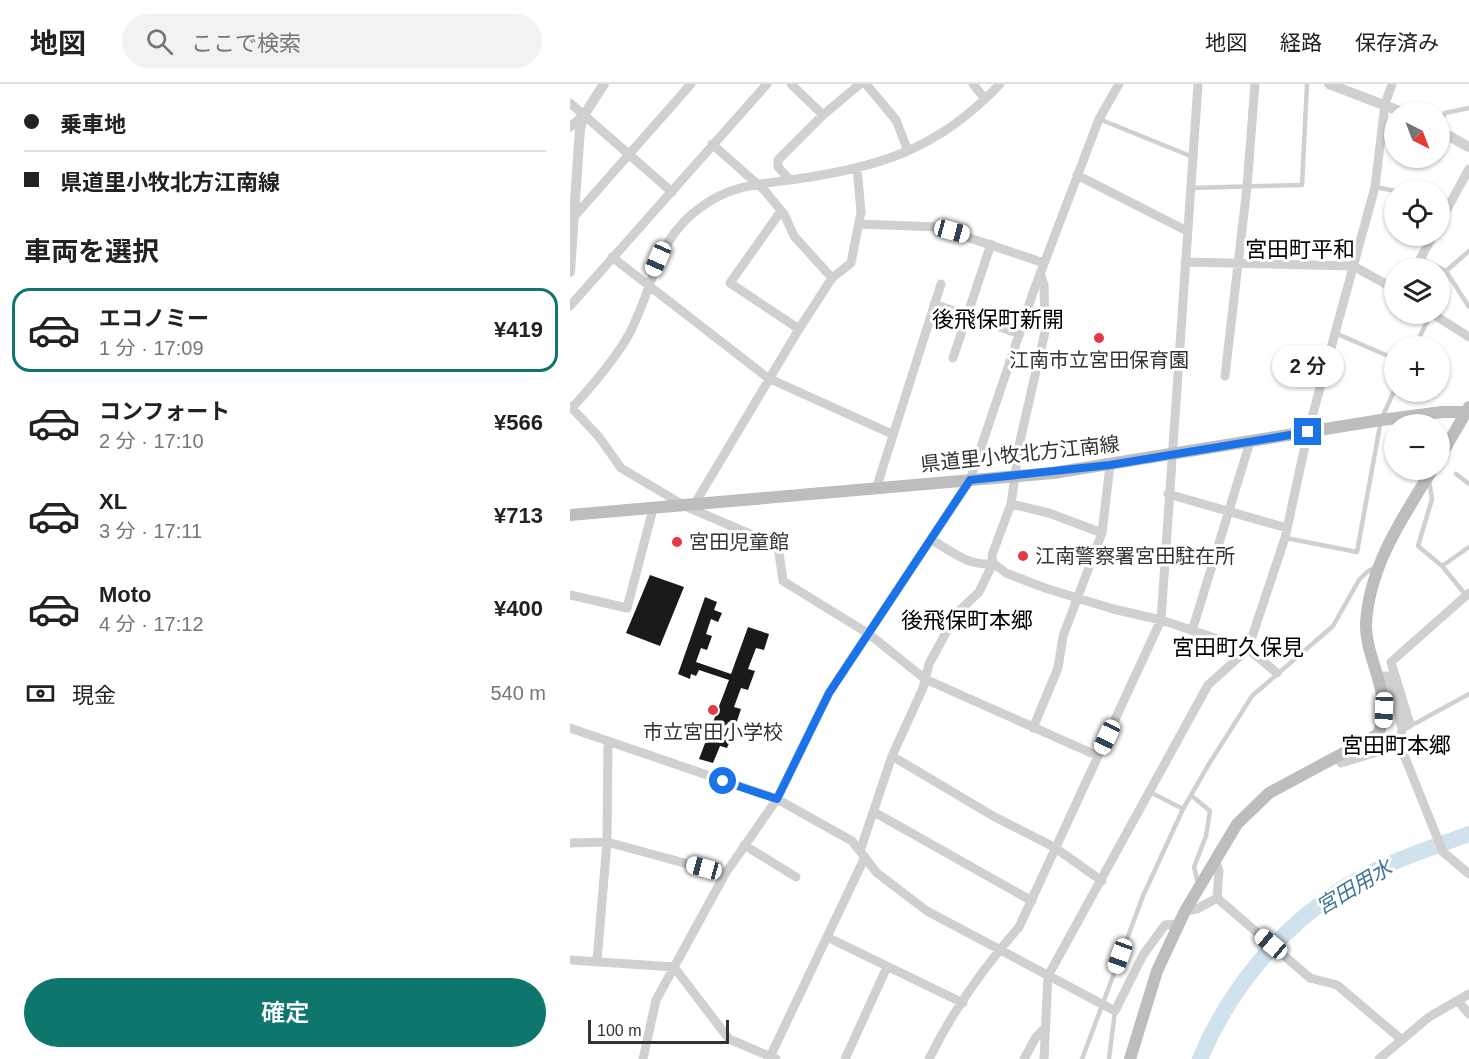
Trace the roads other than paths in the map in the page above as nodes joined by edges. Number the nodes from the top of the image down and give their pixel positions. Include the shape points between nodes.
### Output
1 (604, 84) edge
2 (691, 84) edge
3 (767, 84) edge
4 (792, 84) edge
5 (860, 84) edge
6 (866, 84) edge
7 (974, 84) edge
8 (1000, 84) edge
9 (1117, 84) edge
10 (1198, 84) edge
11 (1255, 84) edge
12 (1307, 84) edge
13 (1329, 84) edge
14 (1392, 84) edge
15 (985, 99) junction
16 (1386, 102) edge
17 (570, 103) edge
18 (1384, 104) edge
19 (1469, 108) edge
20 (1450, 112) edge
21 (1384, 113) edge
22 (584, 115) junction
23 (823, 115) junction
24 (1100, 119) junction
25 (570, 127) edge
26 (1450, 137) edge
27 (712, 144) junction
28 (1469, 147) edge
29 (908, 151) junction
30 (628, 154) junction
31 (1193, 157) junction
32 (856, 168) junction
33 (1469, 169) edge
34 (1077, 175) junction
35 (790, 180) junction
36 (756, 183) junction
37 (1376, 186) junction
38 (1247, 187) junction
39 (1190, 188) junction
40 (1384, 188) edge
41 (672, 192) junction
42 (1450, 197) edge
43 (781, 211) junction
44 (572, 219) edge
45 (859, 224) junction
46 (1187, 231) junction
47 (991, 244) junction
48 (1427, 246) edge
49 (1469, 251) edge
50 (612, 258) junction
51 (1420, 258) edge
52 (1185, 262) junction
53 (1044, 263) junction
54 (1239, 263) junction
55 (1353, 266) junction
56 (1450, 268) edge
57 (570, 272) edge
58 (1040, 273) junction
59 (1450, 277) edge
60 (832, 278) junction
61 (1384, 283) edge
62 (941, 284) dead end
63 (648, 286) junction
64 (934, 304) junction
65 (570, 306) edge
66 (1469, 307) edge
67 (966, 315) junction
68 (1448, 324) edge
69 (799, 329) junction
70 (1335, 333) junction
71 (1020, 334) junction
72 (1469, 337) edge
73 (1384, 354) edge
74 (953, 358) dead end
75 (1225, 376) dead end
76 (768, 378) junction
77 (1389, 402) edge
78 (571, 407) edge
79 (1468, 411) edge
80 (1381, 420) junction
81 (1308, 432) junction
82 (892, 434) junction
83 (1450, 441) edge
84 (1250, 442) junction
85 (1172, 455) junction
86 (1110, 465) junction
87 (1456, 474) dead end
88 (1014, 477) junction
89 (970, 480) junction
90 (1426, 480) edge
91 (1431, 480) edge
92 (1469, 484) edge
93 (876, 489) junction
94 (1168, 494) junction
95 (1011, 504) junction
96 (690, 505) junction
97 (653, 508) junction
98 (1229, 512) junction
99 (570, 515) edge
100 (1102, 533) junction
101 (1286, 533) junction
102 (932, 540) junction
103 (1469, 547) edge
104 (993, 563) junction
105 (1380, 565) junction
106 (1442, 566) junction
107 (1467, 594) edge
108 (570, 595) edge
109 (1077, 596) junction
110 (1161, 620) junction
111 (1192, 631) junction
112 (869, 634) junction
113 (1248, 649) junction
114 (1277, 673) junction
115 (1377, 676) junction
116 (925, 679) junction
117 (1469, 694) edge
118 (1406, 726) junction
119 (570, 728) edge
120 (1033, 728) junction
121 (608, 742) junction
122 (1400, 745) junction
123 (892, 756) junction
124 (1098, 756) junction
125 (1338, 758) junction
126 (1150, 792) junction
127 (1192, 796) junction
128 (777, 799) junction
129 (1183, 809) junction
130 (874, 812) junction
131 (607, 842) junction
132 (570, 843) edge
133 (744, 845) junction
134 (1054, 848) junction
135 (863, 854) junction
136 (1215, 859) junction
137 (725, 874) junction
138 (1469, 874) edge
139 (796, 877) dead end
140 (1102, 880) junction
141 (1199, 886) junction
142 (1217, 898) junction
143 (1032, 901) junction
144 (1185, 911) junction
145 (1179, 924) junction
146 (827, 937) junction
147 (999, 949) junction
148 (570, 960) edge
149 (597, 961) junction
150 (674, 967) junction
151 (887, 967) junction
152 (1048, 976) junction
153 (1469, 994) edge
154 (1458, 1001) junction
155 (963, 1003) junction
156 (1103, 1004) junction
157 (1115, 1011) junction
158 (1469, 1014) edge
159 (1045, 1028) junction
160 (1402, 1040) junction
161 (772, 1058) edge
162 (643, 1059) edge
163 (845, 1059) edge
164 (929, 1059) edge
165 (1024, 1059) edge
166 (1044, 1059) edge
167 (1082, 1059) edge
168 (1109, 1059) edge
169 (1130, 1059) edge
170 (1379, 1059) edge

1 - 22 street
2 - 30 street
3 - 27 street
4 - 23 street
5 - 23 street
6 - 29 street via 896,120
7 - 15 street
8 - 15 street
9 - 24 street
10 - 31 street
11 - 38 street
12 - 38 lane via 1302,185
13 - 18 street
14 - 16 street
15 - 29 street via 947,132
17 - 22 street
19 - 20 lane
21 - 37 street
22 - 25 street
22 - 30 street
22 - 44 street
23 - 35 street via 778,160 778,167
24 - 31 lane
24 - 34 street
26 - 28 street
27 - 36 street
27 - 41 street
29 - 32 street
30 - 41 street
30 - 44 street
31 - 39 street
32 - 35 street
32 - 45 street
33 - 42 street
34 - 46 street
34 - 53 street
35 - 36 street
36 - 43 street
36 - 63 street via 722,193 676,228 663,246
37 - 40 lane
37 - 55 street
38 - 39 lane
38 - 54 street
39 - 46 street
41 - 50 street
43 - 60 street via 794,237
43 - 69 street via 730,283
44 - 57 street
45 - 47 street via 937,227
45 - 60 street via 850,263
46 - 52 street
47 - 53 street
47 - 67 street
48 - 51 street
49 - 56 lane
50 - 63 street
50 - 65 street
52 - 54 street
52 - 85 street
53 - 58 street
54 - 55 street
54 - 75 street
55 - 61 street
55 - 70 street
58 - 71 street
58 - 88 street via 1045,332
59 - 66 lane
60 - 69 street
62 - 64 street
63 - 76 street
63 - 78 street via 628,336 595,382
64 - 67 street
64 - 82 street
67 - 71 street
67 - 74 street
68 - 72 street
69 - 76 street
70 - 73 lane
70 - 81 street
71 - 89 street
76 - 82 street
76 - 96 street
77 - 80 lane
78 - 96 street via 621,468
79 - 80 main road, 県道里小牧北方江南線
79 - 83 main road
80 - 81 main road, 県道里小牧北方江南線
80 - 101 lane via 1357,552
81 - 84 main road, 県道里小牧北方江南線
81 - 101 street
82 - 93 street
84 - 85 main road, 県道里小牧北方江南線
84 - 98 street
85 - 86 main road, 県道里小牧北方江南線
85 - 94 street
86 - 88 main road, 県道里小牧北方江南線
86 - 100 street
87 - 92 lane
88 - 89 main road, 県道里小牧北方江南線
88 - 95 street
89 - 93 main road, 県道里小牧北方江南線
89 - 102 street
90 - 105 main road via 1393,532
91 - 106 lane via 1432,499 1418,546
93 - 96 main road, 県道里小牧北方江南線
94 - 98 street
94 - 110 street
95 - 100 street
95 - 104 street via 992,555
96 - 97 main road, 県道里小牧北方江南線
96 - 112 street via 778,546 783,581
97 - 99 main road, 県道里小牧北方江南線
97 - 108 street via 627,609
98 - 101 street
98 - 111 street
100 - 109 street
101 - 113 street
102 - 104 street via 974,563
102 - 112 street
103 - 106 lane
104 - 109 street via 1006,573
104 - 116 street via 979,592 956,614
105 - 114 lane via 1359,580 1333,626
105 - 115 main road via 1366,626
106 - 107 lane
107 - 118 street via 1391,662
109 - 110 street
109 - 120 street via 1063,636 1058,668
110 - 111 street
110 - 124 street
111 - 113 street
112 - 116 street
112 - 128 street via 829,693
113 - 114 street
113 - 126 street via 1208,685
114 - 127 lane via 1252,696
115 - 118 street via 1388,676
115 - 125 main road via 1384,724 1377,735
116 - 120 street
116 - 123 street
117 - 118 lane
118 - 122 street
119 - 121 street
120 - 124 street
121 - 128 street
121 - 131 street
122 - 125 street via 1341,764
122 - 138 street via 1442,850
123 - 130 street
123 - 134 street
124 - 134 street
125 - 136 main road via 1269,793 1237,824
126 - 129 lane
126 - 140 street
127 - 129 lane
127 - 141 lane via 1209,811 1206,836 1194,867
128 - 133 street
128 - 135 street via 852,841
129 - 156 lane via 1143,896
130 - 135 street
130 - 143 street
131 - 132 street
131 - 137 street
131 - 149 street
133 - 137 street
133 - 139 street
134 - 140 street
134 - 143 street
135 - 146 street
135 - 147 street via 877,873 927,911
136 - 141 main road
136 - 142 street via 1219,871
137 - 150 street
140 - 152 street
141 - 144 main road
142 - 144 street
142 - 160 street via 1314,981 1337,985
143 - 147 street via 1019,927
144 - 145 main road
145 - 157 street via 1166,925 1143,955
145 - 169 main road via 1157,971
146 - 151 street
146 - 161 street
147 - 152 street
147 - 155 street
148 - 149 street
149 - 150 street
150 - 161 street via 729,1039
150 - 162 street via 656,1000
151 - 155 street
151 - 163 street
152 - 156 street
152 - 159 street
153 - 154 street
154 - 158 street
154 - 160 street via 1429,1017
155 - 164 street
156 - 157 street
156 - 167 lane
157 - 168 lane
159 - 165 street
159 - 166 street
160 - 170 street

